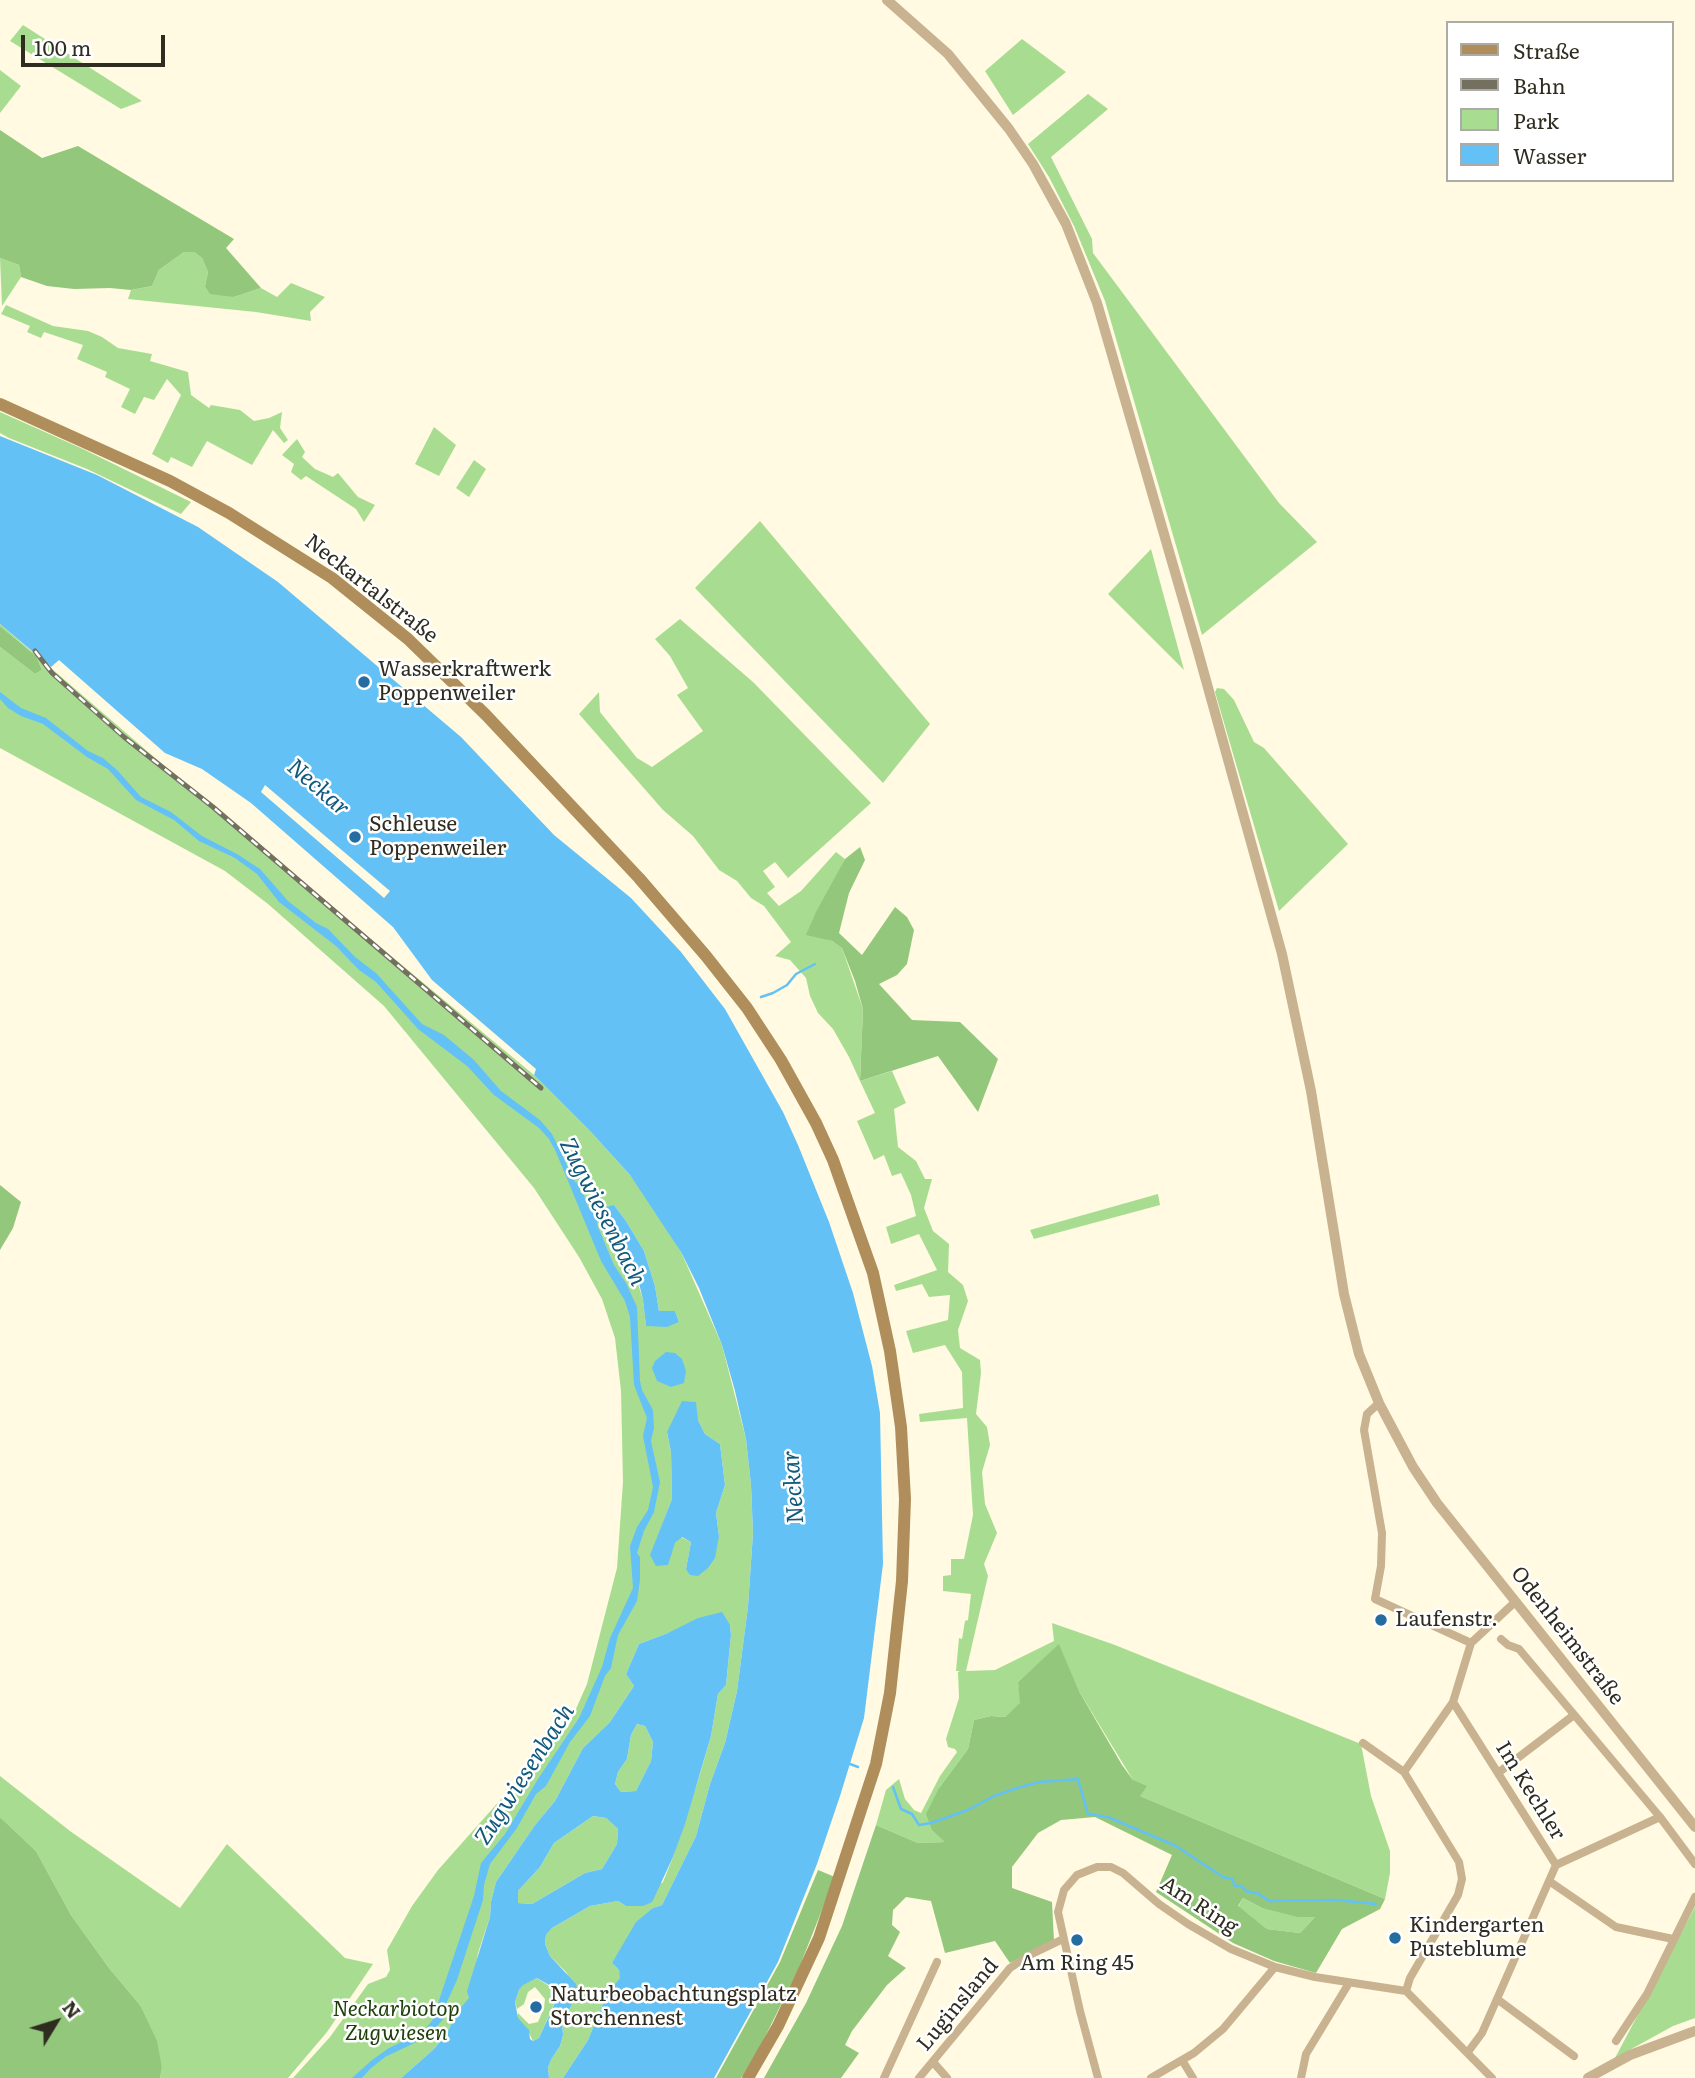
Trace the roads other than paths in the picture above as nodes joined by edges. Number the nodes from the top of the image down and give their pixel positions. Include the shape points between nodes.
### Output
1 (887, 0) edge
2 (0, 404) edge
3 (1379, 1404) junction
4 (1515, 1602) junction
5 (1501, 1639) dead end
6 (1471, 1643) junction
7 (1453, 1702) junction
8 (1573, 1715) junction
9 (1363, 1743) dead end
10 (1404, 1772) junction
11 (1498, 1773) junction
12 (1660, 1817) junction
13 (1695, 1827) edge
14 (1695, 1864) edge
15 (1556, 1866) junction
16 (1549, 1881) junction
17 (1695, 1897) edge
18 (1063, 1939) junction
19 (1673, 1939) junction
20 (937, 1962) dead end
21 (1275, 1967) junction
22 (1349, 1983) junction
23 (1406, 1991) junction
24 (1497, 1998) junction
25 (1695, 2031) edge
26 (1616, 2041) dead end
27 (1468, 2053) junction
28 (1574, 2056) dead end
29 (1182, 2060) junction
30 (933, 2062) junction
31 (1492, 2076) edge
32 (748, 2078) edge
33 (884, 2078) edge
34 (919, 2078) edge
35 (947, 2078) edge
36 (1098, 2078) edge
37 (1151, 2078) edge
38 (1193, 2078) edge
39 (1301, 2078) edge
40 (1588, 2078) edge

1 - 3 street, Odenheimstraße via 948,54 1009,129 1066,224 1093,290 1282,954 1311,1091 1344,1294 1359,1354
2 - 32 main road, Neckartalstraße via 170,481 229,513 332,578 435,663 639,878 706,956 780,1060 833,1160 873,1273 888,1338 901,1427 905,1499 902,1581 876,1764 818,1938 778,2026
3 - 4 street, Odenheimstraße via 1437,1503
3 - 6 street via 1367,1414 1364,1430 1382,1533 1376,1599
4 - 6 street
4 - 13 street, Odenheimstraße
5 - 8 street, Odenheimstraße via 1519,1649
6 - 7 street
7 - 10 street
7 - 11 street, Im Kechler
8 - 11 street
8 - 12 street, Odenheimstraße
9 - 10 street
10 - 23 street via 1458,1862 1462,1879 1458,1895
11 - 15 street, Im Kechler
12 - 14 street, Odenheimstraße
12 - 15 street
15 - 16 street, Im Kechler
16 - 19 street via 1616,1927
16 - 24 street, Im Kechler
17 - 19 street
18 - 21 street, Am Ring via 1058,1912 1064,1890 1085,1870 1111,1867 1188,1924
18 - 30 street, Luginsland via 1010,1968
18 - 36 street, Am Ring
19 - 26 street via 1640,2006
20 - 33 street
21 - 22 street, Am Ring
21 - 29 street via 1223,2029
22 - 23 street, Am Ring
22 - 39 street via 1306,2054
23 - 27 street
24 - 27 street, Im Kechler
24 - 28 street
25 - 40 street via 1630,2055
27 - 31 street
29 - 37 street
29 - 38 street
30 - 34 street, Luginsland
30 - 35 street

